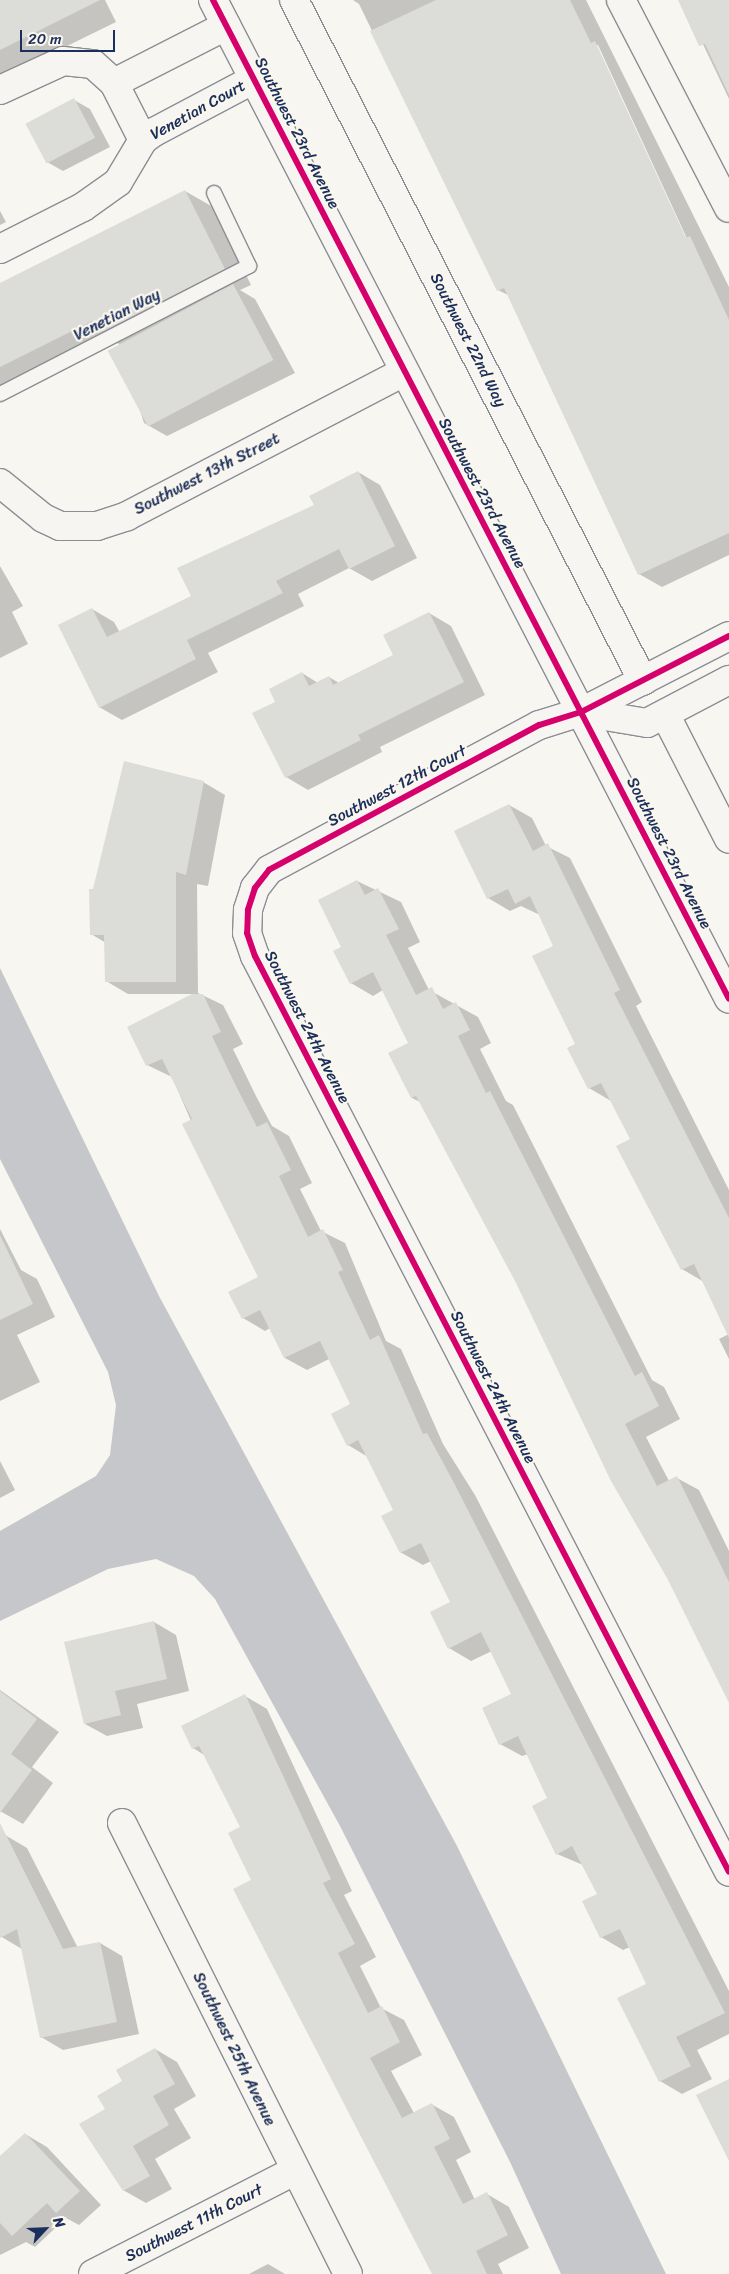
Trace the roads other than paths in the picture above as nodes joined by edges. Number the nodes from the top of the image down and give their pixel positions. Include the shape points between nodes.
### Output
1 (213, 0) edge
2 (294, 0) edge
3 (621, 0) edge
4 (226, 26) junction
5 (254, 79) junction
6 (114, 83) junction
7 (0, 90) edge
8 (143, 140) junction
9 (214, 193) dead end
10 (729, 208) edge
11 (0, 249) edge
12 (404, 372) junction
13 (0, 394) edge
14 (3, 488) edge
15 (729, 636) edge
16 (729, 680) edge
17 (643, 681) junction
18 (581, 712) junction
19 (665, 714) junction
20 (729, 839) edge
21 (248, 910) joint
22 (729, 999) edge
23 (122, 1823) dead end
24 (729, 1872) edge
25 (294, 2171) junction
26 (93, 2274) edge
27 (348, 2274) edge

1 - 4 street, Southwest 23rd Avenue
2 - 17 street, Southwest 22nd Way
3 - 10 street
4 - 5 street, Southwest 23rd Avenue
4 - 6 street
5 - 8 street, Venetian Court
5 - 12 street, Southwest 23rd Avenue
6 - 7 street, Venetian Court via 93,64 63,61
6 - 8 street, Venetian Court
8 - 11 street, Venetian Court via 127,172 102,194
9 - 13 lane, Venetian Way via 250,266
12 - 14 street, Southwest 13th Street via 111,522 80,528 60,526
12 - 18 street, Southwest 23rd Avenue
15 - 17 street, Southwest 12th Court
16 - 19 street
17 - 18 street, Southwest 12th Court
18 - 19 street via 647,723
18 - 21 street, Southwest 12th Court via 539,725 269,870 255,888
18 - 22 street, Southwest 23rd Avenue
19 - 20 street
21 - 24 street, Southwest 24th Avenue via 248,933 255,956
23 - 25 street, Southwest 25th Avenue
25 - 26 street, Southwest 11th Court
25 - 27 street, Southwest 25th Avenue

